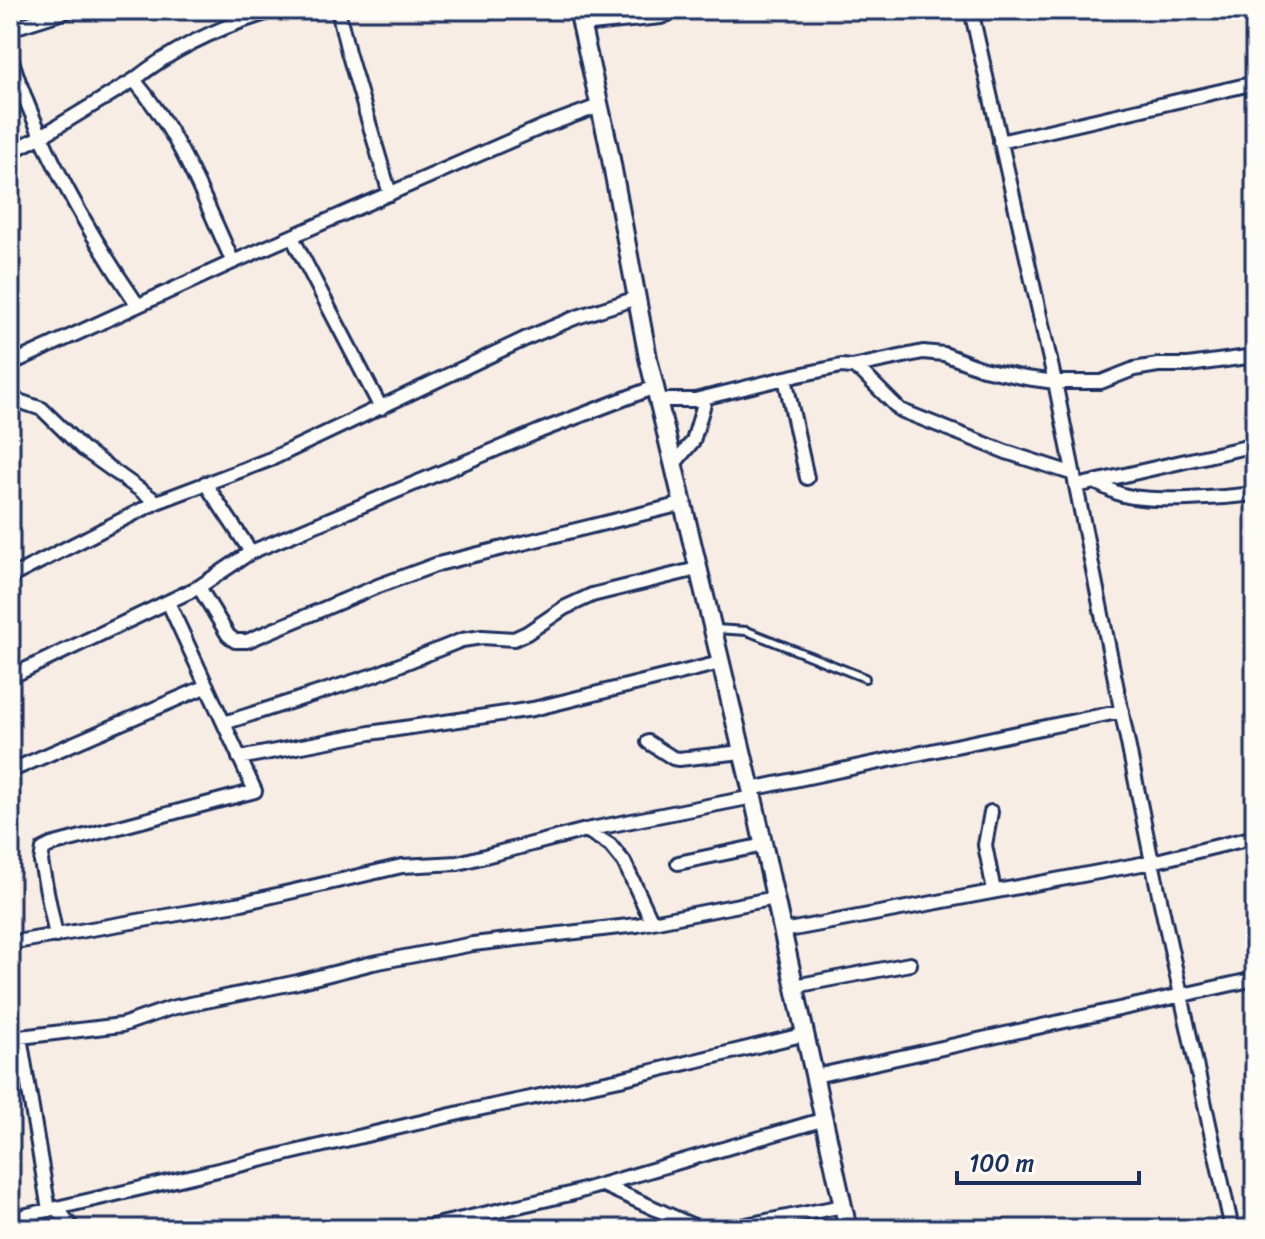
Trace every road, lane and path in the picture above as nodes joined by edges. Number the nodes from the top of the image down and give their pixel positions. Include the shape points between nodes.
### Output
1 (70, 10) edge
2 (276, 10) edge
3 (338, 10) edge
4 (678, 10) edge
5 (971, 10) edge
6 (579, 18) edge
7 (10, 29) edge
8 (10, 55) edge
9 (134, 80) junction
10 (1255, 83) edge
11 (599, 106) junction
12 (40, 137) junction
13 (1000, 142) junction
14 (10, 152) edge
15 (390, 194) junction
16 (292, 237) junction
17 (233, 262) junction
18 (637, 298) junction
19 (137, 304) junction
20 (1255, 356) edge
21 (10, 364) edge
22 (852, 367) junction
23 (785, 378) junction
24 (1055, 382) junction
25 (657, 394) junction
26 (706, 397) junction
27 (10, 398) edge
28 (381, 408) junction
29 (1255, 445) edge
30 (674, 464) junction
31 (807, 478) dead end
32 (1076, 480) junction
33 (1094, 482) junction
34 (205, 483) junction
35 (1255, 494) edge
36 (157, 502) junction
37 (682, 504) junction
38 (251, 552) junction
39 (697, 569) junction
40 (10, 577) edge
41 (199, 587) junction
42 (168, 602) junction
43 (712, 629) junction
44 (720, 663) junction
45 (10, 677) edge
46 (865, 678) dead end
47 (207, 686) junction
48 (1122, 711) junction
49 (224, 723) junction
50 (648, 742) dead end
51 (742, 752) junction
52 (239, 758) junction
53 (10, 771) edge
54 (752, 793) junction
55 (991, 812) dead end
56 (586, 830) junction
57 (1255, 837) edge
58 (764, 845) junction
59 (1152, 862) junction
60 (678, 863) dead end
61 (994, 891) junction
62 (775, 898) junction
63 (652, 922) junction
64 (783, 931) junction
65 (56, 936) junction
66 (10, 943) edge
67 (910, 964) dead end
68 (1255, 979) edge
69 (795, 986) junction
70 (1183, 994) junction
71 (806, 1034) junction
72 (15, 1038) edge
73 (815, 1076) junction
74 (825, 1119) junction
75 (603, 1185) junction
76 (843, 1206) junction
77 (53, 1209) junction
78 (10, 1219) edge
79 (470, 1223) edge
80 (73, 1229) edge
81 (419, 1229) edge
82 (700, 1229) edge
83 (726, 1229) edge
84 (848, 1229) edge
85 (1232, 1229) edge

1 - 7 street
2 - 9 street via 203,36 159,59
3 - 15 street
4 - 6 street via 661,17
5 - 13 street
6 - 11 street
8 - 12 street
9 - 12 street
9 - 17 street via 182,148
10 - 13 street
11 - 15 street
11 - 18 street
12 - 14 street
12 - 19 street
13 - 24 street
15 - 16 street
16 - 17 street
16 - 28 street
17 - 19 street
18 - 25 street
18 - 28 street via 529,337
19 - 21 street
20 - 24 street via 1134,369 1101,382
22 - 23 street
22 - 24 street via 923,352
22 - 32 street via 900,410
23 - 26 street
23 - 31 street
24 - 32 street
25 - 26 street
25 - 30 street
25 - 38 street via 540,431
26 - 30 street via 693,441
27 - 36 street via 42,409 83,449
28 - 34 street
29 - 33 street
30 - 37 street
32 - 33 street
32 - 48 street
33 - 35 street via 1124,495 1145,497
34 - 36 street
34 - 38 street
36 - 40 street
37 - 39 street
37 - 41 street via 438,564 247,641 228,635
38 - 41 street
39 - 43 street
39 - 49 street via 592,595 514,639 462,640 377,674
41 - 42 street
42 - 45 street
42 - 47 street
43 - 44 street
43 - 46 lane via 747,631
44 - 51 street
44 - 52 street via 533,709
47 - 49 street
47 - 53 street
48 - 54 street
48 - 59 street
49 - 52 street
50 - 51 street via 679,759
51 - 54 street
52 - 65 street via 255,791 43,849
54 - 56 street
54 - 58 street
55 - 61 street via 985,845
56 - 63 street via 624,862
56 - 65 street via 458,863 402,866 242,903
57 - 59 street
58 - 60 street
58 - 62 street
59 - 61 street
59 - 70 street
61 - 64 street
62 - 63 street
62 - 64 street
63 - 72 street via 473,944 171,1008 122,1025
64 - 69 street
65 - 66 street
67 - 69 street
68 - 70 street
69 - 71 street
70 - 73 street
70 - 85 street
71 - 73 street
71 - 77 street
72 - 77 street
73 - 74 street
74 - 75 street
74 - 76 street
75 - 79 street
75 - 82 street
76 - 83 street
76 - 84 street
77 - 78 street
77 - 80 street
79 - 81 street

